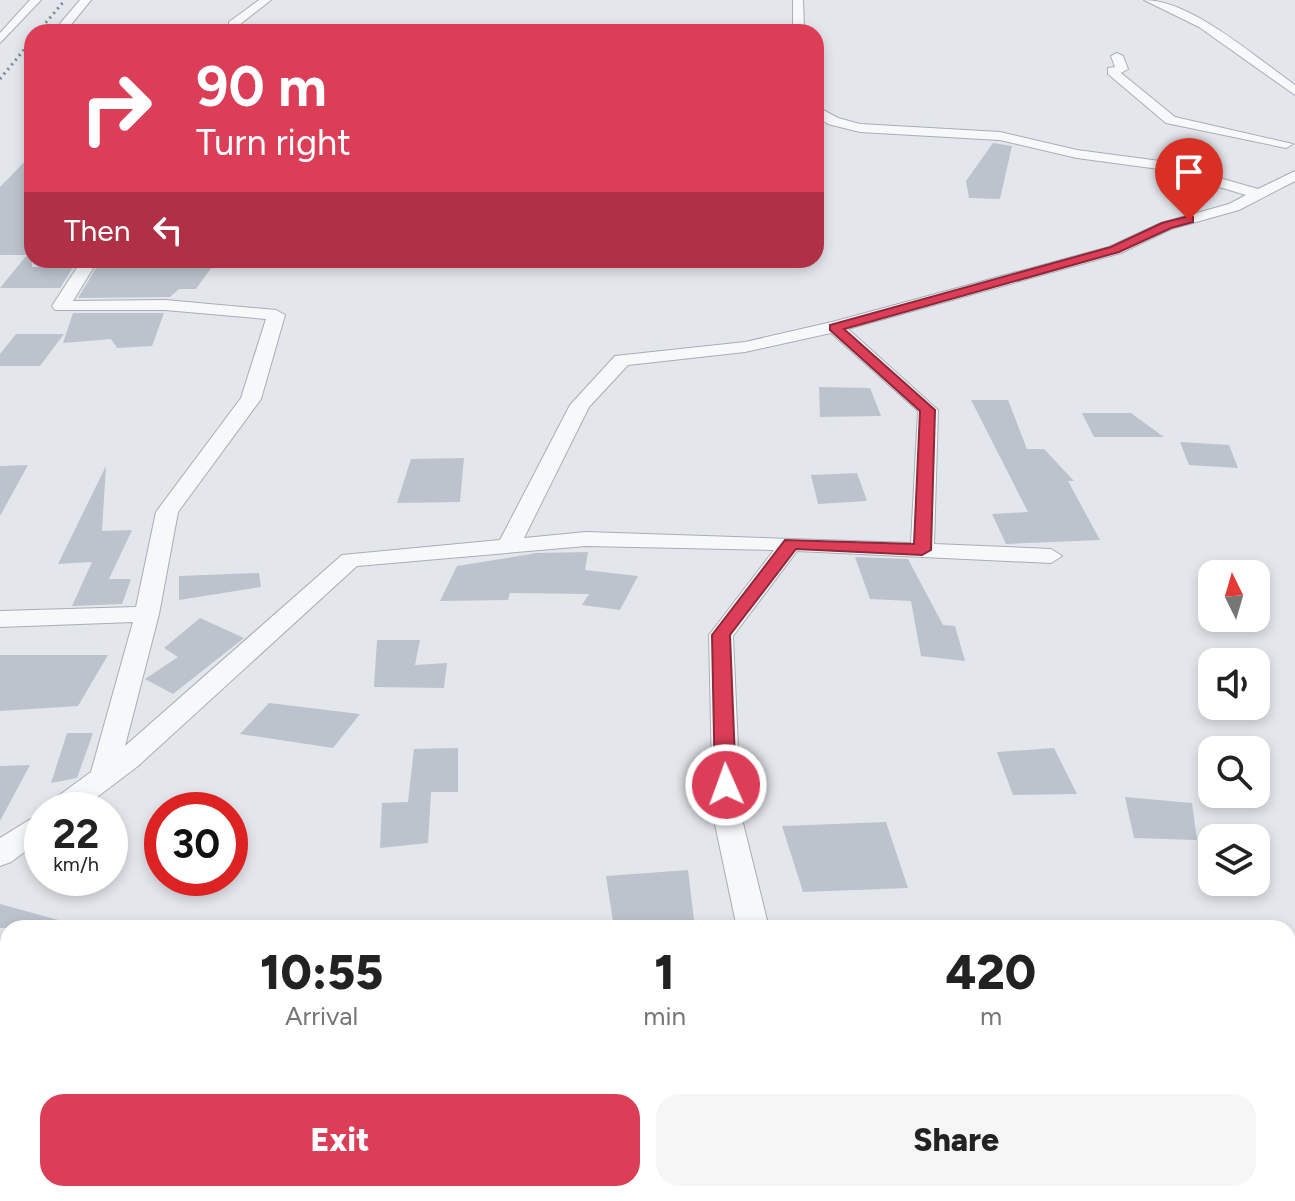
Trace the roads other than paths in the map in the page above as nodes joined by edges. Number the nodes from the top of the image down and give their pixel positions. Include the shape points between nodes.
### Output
1 (36, 0) edge
2 (86, 0) edge
3 (266, 0) edge
4 (798, 0) edge
5 (1149, 0) edge
6 (66, 24) edge
7 (233, 24) edge
8 (799, 24) edge
9 (0, 40) edge
10 (1117, 56) dead end
11 (1295, 91) edge
12 (824, 115) edge
13 (1265, 130) dead end
14 (1290, 147) edge
15 (1254, 153) dead end
16 (1295, 159) edge
17 (1295, 175) edge
18 (1260, 194) junction
19 (85, 268) edge
20 (835, 327) junction
21 (791, 544) junction
22 (508, 546) junction
23 (922, 550) junction
24 (1051, 556) dead end
25 (147, 614) junction
26 (0, 619) edge
27 (103, 778) junction
28 (84, 792) edge
29 (24, 836) edge
30 (0, 854) edge
31 (751, 920) edge

1 - 9 street
2 - 6 street
3 - 7 street
4 - 8 street
5 - 11 street via 1203,25
10 - 14 street via 1122,69 1112,71 1171,120
12 - 18 street via 860,128 1000,136 1160,165
13 - 14 street
15 - 16 street
17 - 18 street
18 - 20 street via 1166,226 1115,250
19 - 25 street via 61,306 165,305 276,315 251,399 167,512
20 - 22 street via 745,347 622,360 580,405
20 - 23 street via 928,410
21 - 22 street via 586,539
21 - 23 street
21 - 31 street via 721,635 727,815
22 - 27 street via 350,560
23 - 24 street
25 - 26 street
25 - 27 street
27 - 28 street
29 - 30 street

